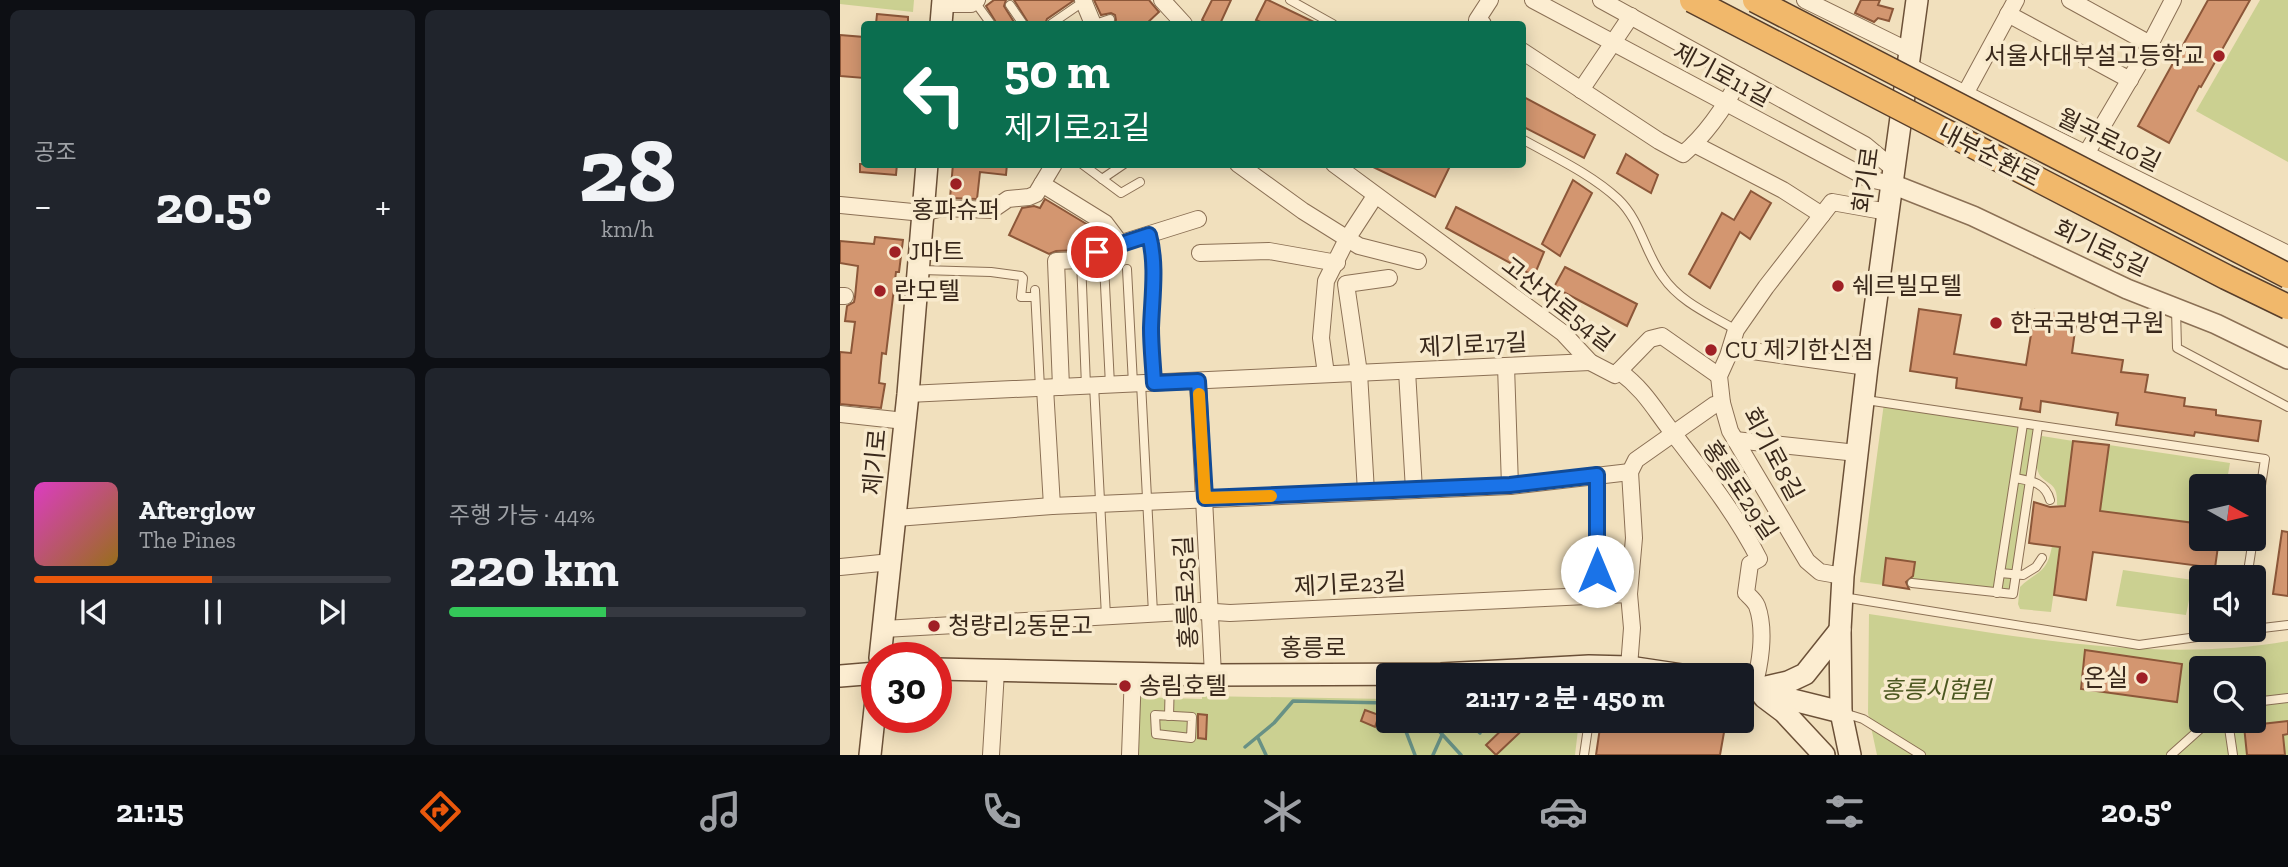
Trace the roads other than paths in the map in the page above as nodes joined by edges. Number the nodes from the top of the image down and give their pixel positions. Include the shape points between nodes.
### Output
1 (1162, 0) edge
2 (1290, 0) edge
3 (1490, 0) edge
4 (1534, 0) edge
5 (1601, 0) edge
6 (1692, 0) edge
7 (1755, 0) edge
8 (1805, 0) edge
9 (1917, 0) edge
10 (2070, 0) edge
11 (2173, 0) edge
12 (976, 1) edge
13 (1083, 1) edge
14 (1010, 5) dead end
15 (2012, 7) edge
16 (942, 10) edge
17 (1631, 16) junction
18 (1110, 19) dead end
19 (989, 21) edge
20 (1021, 21) edge
21 (1055, 21) edge
22 (1093, 21) edge
23 (1104, 21) edge
24 (1181, 21) edge
25 (1328, 21) edge
26 (1478, 21) edge
27 (1615, 43) junction
28 (2150, 44) junction
29 (1526, 54) edge
30 (1910, 59) junction
31 (1741, 77) junction
32 (2130, 79) junction
33 (1581, 90) junction
34 (1965, 94) junction
35 (1727, 103) junction
36 (1526, 141) edge
37 (1694, 144) junction
38 (2085, 154) junction
39 (927, 168) edge
40 (1052, 168) edge
41 (1087, 168) edge
42 (1118, 168) edge
43 (1243, 168) edge
44 (1339, 168) edge
45 (1893, 177) junction
46 (1102, 179) junction
47 (1140, 182) dead end
48 (1042, 184) junction
49 (1375, 196) junction
50 (840, 205) edge
51 (1888, 212) junction
52 (923, 213) junction
53 (1822, 215) junction
54 (1198, 219) dead end
55 (1149, 235) junction
56 (1348, 239) junction
57 (1120, 243) junction
58 (1200, 253) dead end
59 (2288, 254) edge
60 (1081, 260) junction
61 (1418, 261) dead end
62 (1337, 263) junction
63 (1104, 265) dead end
64 (1127, 269) dead end
65 (918, 270) junction
66 (2288, 276) edge
67 (1389, 278) dead end
68 (2288, 307) edge
69 (2176, 308) junction
70 (1736, 330) junction
71 (1731, 348) junction
72 (2288, 359) edge
73 (1590, 362) junction
74 (1506, 366) junction
75 (1867, 367) junction
76 (1407, 371) junction
77 (1619, 372) junction
78 (1359, 373) junction
79 (1326, 374) junction
80 (1719, 376) junction
81 (1198, 381) junction
82 (1143, 383) junction
83 (1097, 385) junction
84 (1049, 388) junction
85 (908, 394) junction
86 (1863, 400) junction
87 (1722, 403) junction
88 (2288, 407) edge
89 (840, 414) edge
90 (905, 421) junction
91 (2023, 424) junction
92 (2038, 427) junction
93 (1674, 435) junction
94 (1735, 440) junction
95 (1857, 453) junction
96 (1630, 472) junction
97 (2263, 474) edge
98 (1597, 475) junction
99 (2015, 478) junction
100 (2030, 481) junction
101 (1510, 485) junction
102 (1414, 490) junction
103 (1366, 492) junction
104 (1205, 498) junction
105 (2050, 499) dead end
106 (1147, 501) junction
107 (1100, 504) junction
108 (1052, 506) junction
109 (896, 518) junction
110 (2042, 558) dead end
111 (891, 562) junction
112 (840, 567) edge
113 (2000, 573) junction
114 (2016, 575) junction
115 (1912, 583) dead end
116 (1843, 587) junction
117 (1997, 593) junction
118 (1597, 594) junction
119 (1629, 594) junction
120 (1210, 612) junction
121 (1153, 613) junction
122 (1106, 616) junction
123 (2288, 625) edge
124 (2266, 628) edge
125 (884, 629) junction
126 (1840, 630) junction
127 (2189, 638) edge
128 (882, 642) edge
129 (1629, 663) edge
130 (952, 669) edge
131 (996, 670) junction
132 (1133, 673) junction
133 (861, 674) edge
134 (1170, 674) junction
135 (1376, 674) edge
136 (1213, 675) junction
137 (840, 676) edge
138 (1754, 678) edge
139 (1754, 688) edge
140 (1754, 691) edge
141 (1754, 693) edge
142 (2288, 698) edge
143 (2266, 701) edge
144 (1841, 712) junction
145 (1170, 716) junction
146 (872, 733) edge
147 (1587, 733) edge
148 (2196, 733) edge
149 (2230, 733) edge
150 (1816, 749) edge
151 (870, 755) edge
152 (991, 755) edge
153 (1130, 755) edge
154 (1584, 755) edge
155 (1850, 755) edge
156 (1921, 755) edge
157 (2171, 755) edge
158 (2233, 755) edge

1 - 24 street
2 - 25 lane
3 - 26 street
4 - 27 street, 제기로11길
5 - 17 street
6 - 68 highway, 내부순환로, bridge
7 - 66 highway, 내부순환로, bridge
8 - 30 street, 월곡로10길
9 - 30 main road, 회기로
10 - 28 street
11 - 28 street
12 - 16 street
12 - 19 lane
13 - 21 lane
13 - 22 street
14 - 20 lane
15 - 32 street
15 - 34 street
17 - 27 street
17 - 31 street
18 - 23 lane
27 - 33 street
27 - 35 street, 제기로11길
28 - 32 street
29 - 33 street
30 - 34 street, 월곡로10길
30 - 45 main road, 회기로, bridge
31 - 35 street
31 - 45 street via 1865,145
32 - 38 street
33 - 37 street via 1683,154
34 - 38 street, 월곡로10길
35 - 37 street
35 - 45 street, 제기로11길 via 1869,179
36 - 70 lane via 1619,200 1671,288
37 - 53 street
38 - 59 street, 월곡로10길
39 - 52 main road, 제기로
40 - 48 street
41 - 46 lane
42 - 46 lane
43 - 56 street
44 - 49 street, 고산자로54길
45 - 51 main road, 회기로
45 - 69 street, 회기로5길
46 - 47 lane via 1121,193
48 - 52 street via 1033,196 1008,199 992,210 942,208
48 - 57 street via 1105,223
49 - 56 street
49 - 73 street, 고산자로54길 via 1563,333
50 - 52 street
51 - 53 street via 1832,202
51 - 75 main road, 회기로
52 - 65 main road, 제기로
53 - 70 street, 회기로8길
54 - 55 street
55 - 57 street
55 - 82 lane via 1154,302
56 - 61 street
56 - 62 street
57 - 60 street
58 - 62 street via 1269,251
60 - 83 lane
60 - 84 street via 1056,261
62 - 79 street via 1326,281 1321,338
63 - 83 lane
64 - 82 lane
65 - 84 lane via 1021,276 1021,297 1035,293
65 - 85 main road, 제기로
67 - 78 street via 1346,284
69 - 72 street, 회기로5길
69 - 88 lane via 2177,348
70 - 71 street, 회기로8길
71 - 75 street
71 - 80 street, 회기로8길
73 - 74 street, 제기로17길
73 - 77 street, 고산자로54길 via 1615,375
74 - 76 street, 제기로17길
74 - 101 street
75 - 86 main road, 회기로
76 - 78 street, 제기로17길
76 - 102 street
77 - 80 street, 고산자로54길 via 1650,339 1662,336
77 - 93 street, 홍릉로29길 via 1652,402
78 - 79 street, 제기로17길
78 - 103 street
79 - 81 street, 제기로17길
80 - 87 street, 회기로8길
81 - 82 street, 제기로17길
81 - 104 street, 홍릉로25길
82 - 83 street, 제기로17길
82 - 106 lane
83 - 84 street, 제기로17길
83 - 107 lane
84 - 85 street, 제기로17길
84 - 108 street
85 - 90 main road, 제기로
86 - 91 lane
86 - 95 main road, 회기로
87 - 93 street
87 - 94 street, 회기로8길
89 - 90 street
90 - 109 main road, 제기로
91 - 92 lane
91 - 99 lane
92 - 97 lane via 2265,460
92 - 100 lane
93 - 96 street via 1636,460
93 - 138 street, 홍릉로29길 via 1716,488 1759,559 1750,564 1746,593 1756,605 1760,632 1759,670
94 - 95 street
94 - 116 street, 회기로8길 via 1807,561
95 - 116 main road, 회기로
96 - 98 street
96 - 119 street via 1634,538
98 - 101 street
98 - 118 street
99 - 100 lane
99 - 113 lane
100 - 105 lane via 2048,491
100 - 114 lane
101 - 102 street
102 - 103 street
103 - 104 street
104 - 106 street
104 - 120 street, 홍릉로25길
106 - 107 street
106 - 121 lane
107 - 108 street
107 - 122 lane
108 - 109 street
109 - 111 main road, 제기로
110 - 114 lane via 2029,572
111 - 112 street
111 - 125 main road, 제기로
113 - 114 lane
113 - 117 lane
114 - 117 lane via 2013,594
115 - 117 lane
116 - 126 main road, 회기로
116 - 127 lane via 2139,645
118 - 119 street, 제기로23길
118 - 120 street, 제기로23길
119 - 129 street
120 - 121 street, 제기로23길
120 - 136 street, 홍릉로25길
121 - 122 street, 제기로23길
122 - 125 street, 제기로23길
123 - 124 lane
125 - 128 main road, 제기로
126 - 139 main road via 1805,674
126 - 144 main road, 회기로
130 - 131 main road, 홍릉로
131 - 132 main road, 홍릉로
131 - 152 street
132 - 134 main road, 홍릉로
132 - 153 street
133 - 137 main road
134 - 136 main road, 홍릉로
134 - 145 lane
135 - 136 main road, 홍릉로
140 - 144 main road
141 - 150 main road via 1784,712
142 - 143 lane
144 - 155 main road, 회기로
144 - 156 lane via 1863,719
145 - 145 lane via 1156,715 1156,734 1191,738 1192,718
146 - 151 main road
147 - 154 lane
148 - 157 lane
149 - 158 lane

